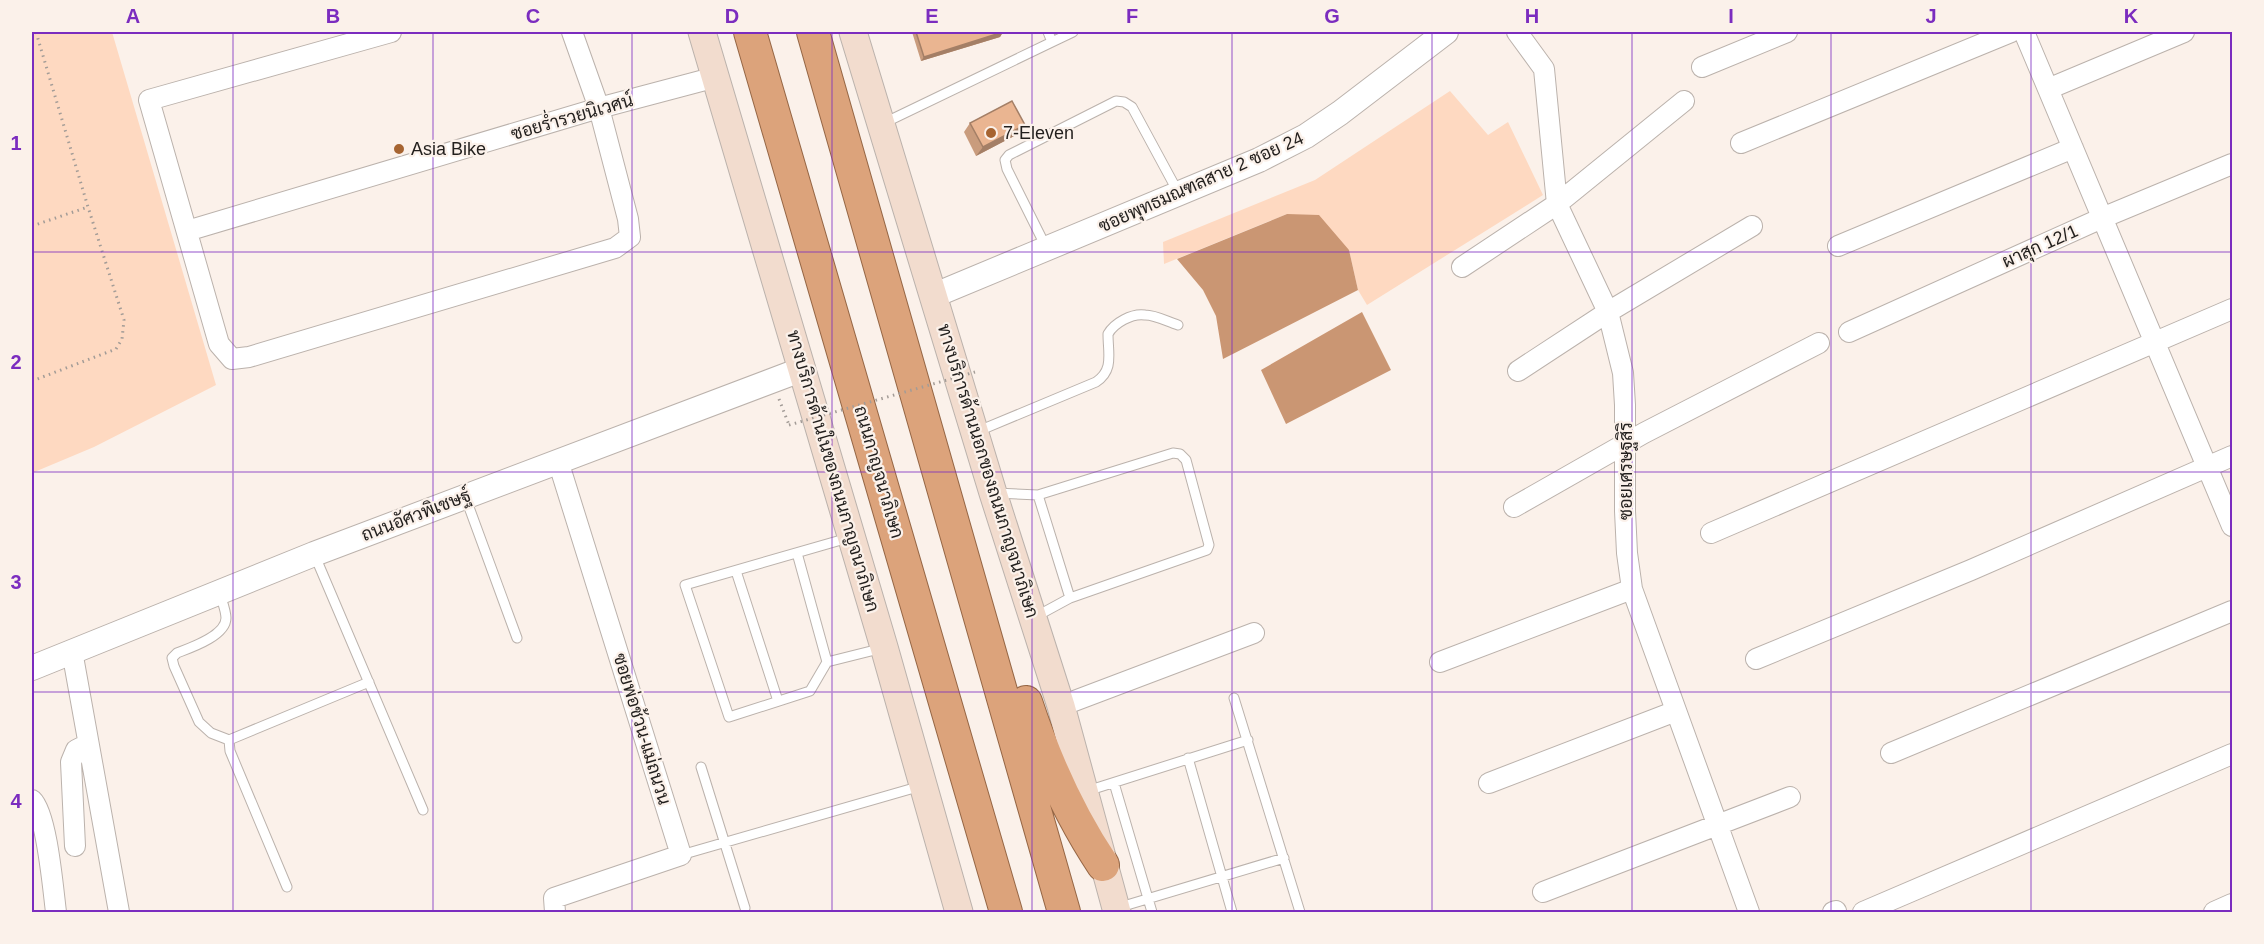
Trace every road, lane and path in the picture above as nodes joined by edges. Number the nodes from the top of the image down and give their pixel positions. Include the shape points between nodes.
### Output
1 (36, 32) edge
2 (391, 32) edge
3 (572, 32) edge
4 (702, 32) edge
5 (741, 32) edge
6 (750, 32) edge
7 (813, 32) edge
8 (853, 32) edge
9 (1048, 32) edge
10 (1072, 32) edge
11 (1517, 32) edge
12 (1787, 32) edge
13 (2011, 32) edge
14 (2024, 32) edge
15 (2184, 32) edge
16 (1439, 34) edge
17 (1053, 42) junction
18 (1702, 67) dead end
19 (716, 77) junction
20 (765, 85) junction
21 (2048, 89) junction
22 (1684, 101) dead end
23 (599, 108) junction
24 (881, 124) junction
25 (1741, 143) dead end
26 (2073, 148) junction
27 (2232, 164) edge
28 (1178, 194) junction
29 (1557, 204) junction
30 (87, 207) junction
31 (2102, 219) junction
32 (32, 226) edge
33 (1752, 226) dead end
34 (187, 231) junction
35 (1838, 246) dead end
36 (1047, 250) junction
37 (1462, 267) dead end
38 (935, 295) junction
39 (2232, 309) edge
40 (1608, 312) junction
41 (1178, 325) dead end
42 (1849, 332) dead end
43 (2156, 341) junction
44 (1819, 343) dead end
45 (803, 369) junction
46 (1518, 371) dead end
47 (975, 372) dead end
48 (32, 381) edge
49 (778, 395) dead end
50 (976, 432) junction
51 (1626, 445) junction
52 (2232, 456) edge
53 (558, 461) junction
54 (2208, 467) junction
55 (993, 493) junction
56 (1038, 495) junction
57 (465, 497) junction
58 (1514, 507) dead end
59 (2232, 526) edge
60 (1711, 533) dead end
61 (850, 537) junction
62 (797, 553) junction
63 (314, 554) junction
64 (736, 571) junction
65 (1632, 589) junction
66 (220, 592) junction
67 (1070, 598) junction
68 (2232, 611) edge
69 (1032, 618) junction
70 (1254, 633) dead end
71 (518, 638) dead end
72 (988, 641) junction
73 (884, 647) junction
74 (72, 651) junction
75 (1756, 659) dead end
76 (827, 662) junction
77 (1440, 662) dead end
78 (32, 668) edge
79 (369, 682) junction
80 (1234, 698) dead end
81 (778, 701) junction
82 (1061, 706) junction
83 (1676, 711) junction
84 (229, 740) junction
85 (1248, 740) junction
86 (88, 744) junction
87 (1892, 753) dead end
88 (2232, 754) edge
89 (1188, 758) junction
90 (701, 767) dead end
91 (1114, 783) junction
92 (1489, 783) dead end
93 (923, 785) junction
94 (1084, 792) junction
95 (1790, 797) dead end
96 (32, 800) edge
97 (423, 810) dead end
98 (1718, 826) junction
99 (724, 843) junction
100 (75, 846) dead end
101 (681, 855) junction
102 (1284, 858) junction
103 (1103, 865) junction
104 (1221, 876) junction
105 (287, 887) dead end
106 (1543, 892) dead end
107 (1148, 899) junction
108 (2232, 904) edge
109 (1892, 907) edge
110 (745, 908) dead end
111 (1116, 910) edge
112 (57, 912) edge
113 (119, 912) edge
114 (555, 912) edge
115 (959, 912) edge
116 (1006, 912) edge
117 (1064, 912) edge
118 (1152, 912) edge
119 (1232, 912) edge
120 (1300, 912) edge
121 (1749, 912) edge
122 (1863, 912) edge
123 (2214, 912) edge

1 - 30 path
2 - 34 street via 149,100
3 - 23 street
4 - 19 main road, ทางบริการด้านในของถนนกาญจนาภิเษก
5 - 20 highway
6 - 20 highway, ถนนกาญจนาภิเษก
7 - 72 highway
8 - 24 main road, ทางบริการด้านนอกของถนนกาญจนาภิเษก
9 - 17 lane
10 - 17 lane
11 - 29 street, ซอยเศรษฐสิริ via 1544,69
12 - 18 street
13 - 25 street
14 - 21 street
15 - 21 street
16 - 28 street, ซอยพุทธมณฑลสาย 2 ซอย 24 via 1380,84 1306,136
17 - 24 lane
19 - 23 street, ซอยร่ำรวยนิเวศน์
19 - 45 main road, ทางบริการด้านในของถนนกาญจนาภิเษก
20 - 116 highway, ถนนกาญจนาภิเษก
21 - 26 street
22 - 29 street
23 - 34 street, ซอยร่ำรวยนิเวศน์
23 - 34 street via 630,237 615,248 592,255 232,360 219,344
24 - 38 main road, ทางบริการด้านนอกของถนนกาญจนาภิเษก
26 - 31 street
26 - 35 street
27 - 31 street, ผาสุก 12/1
28 - 36 street, ซอยพุทธมณฑลสาย 2 ซอย 24
28 - 36 lane via 1132,107 1116,102 1005,160
29 - 37 street
29 - 40 street, ซอยเศรษฐสิริ
30 - 32 path
30 - 48 path via 124,320 122,339 116,350
31 - 42 street, ผาสุก 12/1
31 - 43 street
33 - 40 street
36 - 38 street, ซอยพุทธมณฑลสาย 2 ซอย 24
38 - 50 main road, ทางบริการด้านนอกของถนนกาญจนาภิเษก
39 - 43 street
40 - 46 street
40 - 51 street, ซอยเศรษฐสิริ via 1623,373
41 - 50 lane via 1145,315 1117,324 1108,334 1109,368 1104,376
43 - 54 street
43 - 60 street
44 - 51 street
45 - 53 street, ถนนอัศวพิเชษฐ์
45 - 61 main road, ทางบริการด้านในของถนนกาญจนาภิเษก
47 - 49 path, bridge via 789,425
50 - 55 main road, ทางบริการด้านนอกของถนนกาญจนาภิเษก
51 - 58 street
51 - 65 street, ซอยเศรษฐสิริ via 1625,511
52 - 54 street
53 - 57 street, ถนนอัศวพิเชษฐ์
53 - 101 street, ซอยพ่อช้วน-แม่ถนวน
54 - 59 street
54 - 75 street
55 - 56 lane
55 - 69 main road, ทางบริการด้านนอกของถนนกาญจนาภิเษก
56 - 67 lane
56 - 67 lane via 1173,453 1186,460 1209,545 1207,550
57 - 63 street, ถนนอัศวพิเชษฐ์
57 - 71 lane
61 - 62 lane
61 - 73 main road, ทางบริการด้านในของถนนกาญจนาภิเษก
62 - 64 lane
62 - 76 lane
63 - 66 street, ถนนอัศวพิเชษฐ์
63 - 79 lane
64 - 81 lane
64 - 81 lane via 685,585 729,717
65 - 77 street
65 - 83 street, ซอยเศรษฐสิริ
66 - 74 street, ถนนอัศวพิเชษฐ์
66 - 84 lane via 226,619 223,629 172,658 199,722 211,733
67 - 69 lane
68 - 87 street
69 - 82 main road, ทางบริการด้านนอกของถนนกาญจนาภิเษก
70 - 82 street
72 - 103 highway via 1017,679 1060,791
72 - 117 highway
73 - 76 lane
73 - 93 main road, ทางบริการด้านในของถนนกาญจนาภิเษก
74 - 78 street, ถนนอัศวพิเชษฐ์
74 - 86 street
76 - 81 lane via 810,690
79 - 84 lane
79 - 97 lane
80 - 85 lane
82 - 94 main road, ทางบริการด้านนอกของถนนกาญจนาภิเษก
83 - 92 street
83 - 98 street, ซอยเศรษฐสิริ
84 - 105 lane via 230,751
85 - 89 lane
85 - 102 lane
86 - 100 street via 76,750 71,762
86 - 113 street
88 - 109 street
89 - 91 lane
89 - 104 lane
90 - 99 lane
91 - 94 lane
91 - 107 lane
93 - 99 lane
93 - 115 main road, ทางบริการด้านในของถนนกาญจนาภิเษก
94 - 103 main road, ทางบริการด้านนอกของถนนกาญจนาภิเษก
95 - 98 street
96 - 112 street via 47,846
98 - 106 street
98 - 121 street, ซอยเศรษฐสิริ
99 - 101 lane
99 - 110 lane
101 - 114 street via 554,898
102 - 104 lane
102 - 120 lane
103 - 111 main road, ทางบริการด้านนอกของถนนกาญจนาภิเษก
104 - 107 lane
104 - 119 lane
107 - 111 lane
107 - 118 lane
108 - 123 street
109 - 122 street

